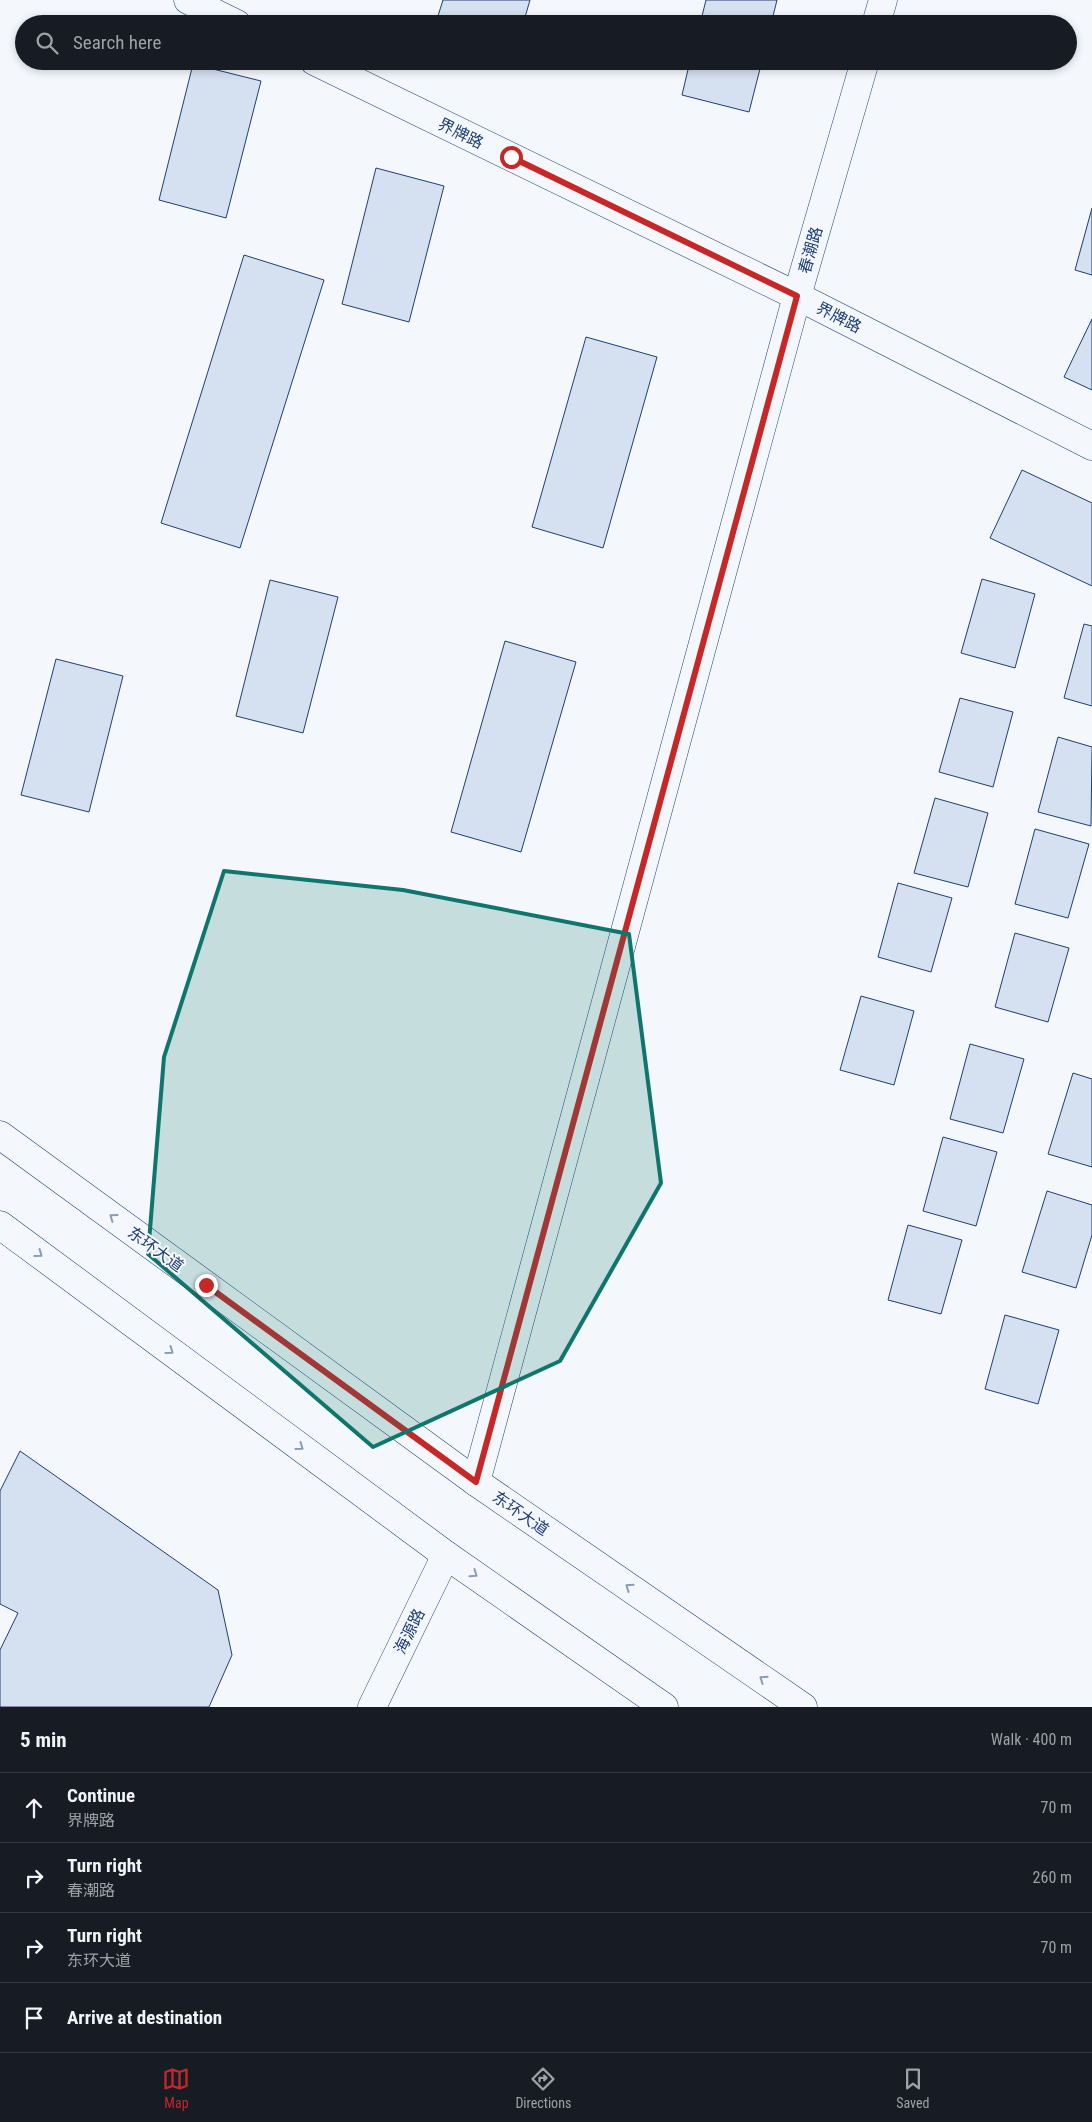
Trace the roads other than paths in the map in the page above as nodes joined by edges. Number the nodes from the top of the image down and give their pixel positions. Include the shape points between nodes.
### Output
1 (188, 0) edge
2 (883, 0) edge
3 (219, 15) edge
4 (879, 15) edge
5 (332, 70) edge
6 (862, 70) edge
7 (797, 296) junction
8 (1092, 446) edge
9 (0, 1135) edge
10 (0, 1225) edge
11 (476, 1482) junction
12 (446, 1555) junction
13 (372, 1707) edge
14 (664, 1707) edge
15 (804, 1707) edge

1 - 3 street
2 - 4 street
5 - 7 street, 界牌路
6 - 7 street, 春潮路
7 - 8 street, 界牌路
7 - 11 street, 春潮路
11 -> 9 street, 东环大道
10 -> 12 street
15 -> 11 street, 东环大道
12 - 13 street, 海源路
12 -> 14 street

